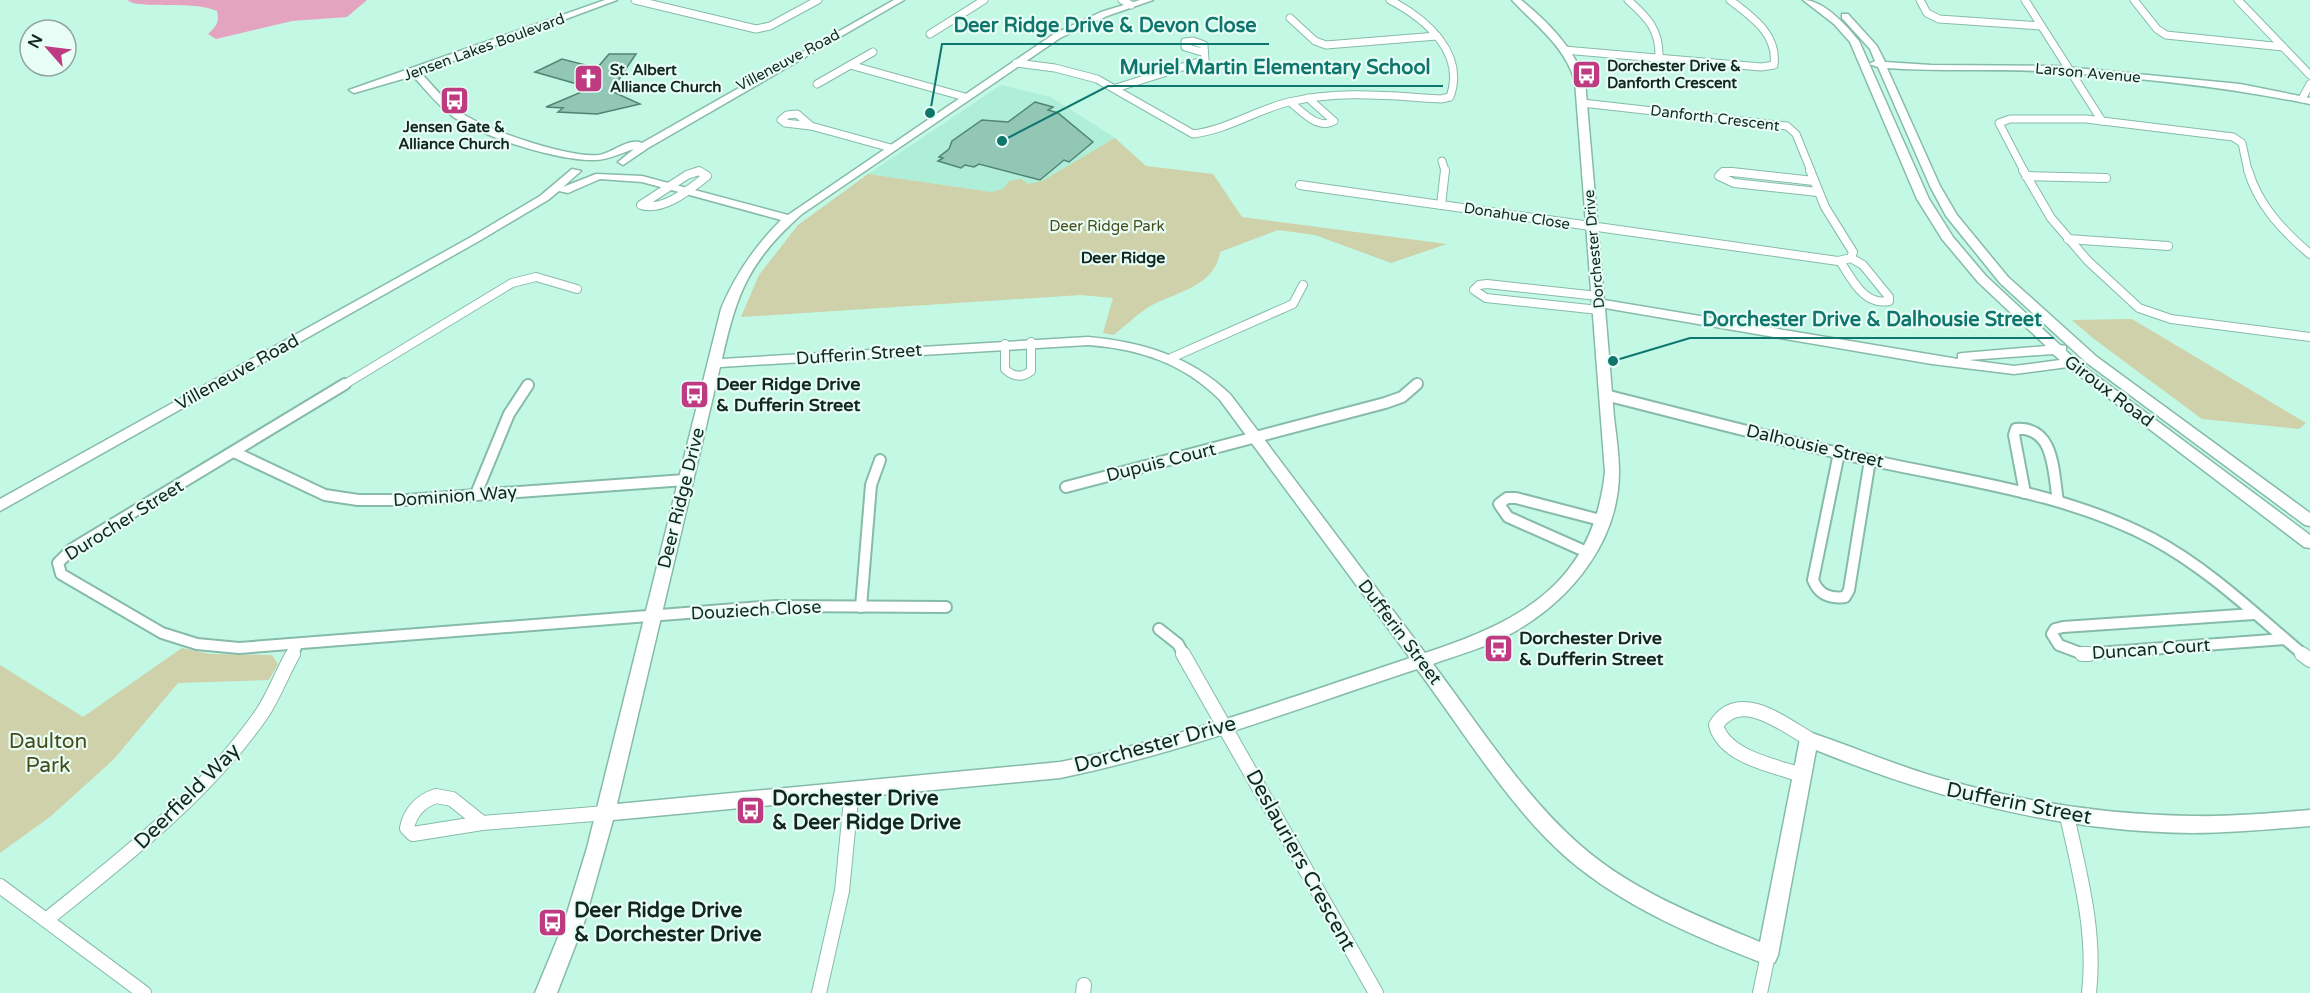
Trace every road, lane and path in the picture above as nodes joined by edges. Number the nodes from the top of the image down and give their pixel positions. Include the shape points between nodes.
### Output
1 (613, 0) edge
2 (635, 0) edge
3 (818, 0) edge
4 (900, 0) edge
5 (984, 0) edge
6 (1122, 0) edge
7 (1149, 0) edge
8 (1390, 0) edge
9 (1516, 0) edge
10 (1628, 0) edge
11 (1730, 0) edge
12 (1807, 0) edge
13 (1822, 0) edge
14 (1920, 0) edge
15 (2025, 0) edge
16 (2134, 0) edge
17 (2238, 0) edge
18 (1131, 5) junction
19 (876, 14) junction
20 (1290, 18) dead end
21 (2042, 26) junction
22 (930, 34) dead end
23 (1437, 36) junction
24 (2283, 47) junction
25 (1564, 50) junction
26 (873, 52) dead end
27 (1202, 52) dead end
28 (1659, 58) junction
29 (1020, 60) junction
30 (1865, 63) junction
31 (1882, 64) junction
32 (850, 65) junction
33 (2070, 70) junction
34 (415, 72) junction
35 (2310, 75) edge
36 (817, 84) dead end
37 (2310, 84) edge
38 (1116, 88) junction
39 (354, 90) dead end
40 (965, 97) junction
41 (1308, 98) junction
42 (2306, 100) edge
43 (1290, 102) junction
44 (1582, 103) junction
45 (2102, 121) junction
46 (811, 126) dead end
47 (522, 142) junction
48 (891, 148) junction
49 (600, 156) junction
50 (1442, 161) dead end
51 (623, 163) junction
52 (576, 169) junction
53 (599, 176) junction
54 (2026, 176) junction
55 (2106, 178) dead end
56 (642, 179) junction
57 (1814, 181) junction
58 (1300, 184) dead end
59 (667, 187) junction
60 (683, 192) junction
61 (1818, 192) junction
62 (1441, 205) junction
63 (789, 219) junction
64 (1592, 227) junction
65 (2068, 238) junction
66 (475, 239) junction
67 (2168, 246) dead end
68 (2310, 254) edge
69 (1851, 258) junction
70 (1840, 261) junction
71 (1303, 285) dead end
72 (577, 289) dead end
73 (1599, 303) junction
74 (2310, 337) edge
75 (1031, 342) junction
76 (1005, 344) junction
77 (2076, 347) junction
78 (2055, 349) junction
79 (1171, 358) junction
80 (1932, 360) junction
81 (2092, 360) junction
82 (713, 363) junction
83 (2071, 363) junction
84 (1418, 383) dead end
85 (528, 385) dead end
86 (1605, 395) junction
87 (1256, 438) junction
88 (234, 452) junction
89 (1839, 453) junction
90 (880, 459) dead end
91 (1870, 460) junction
92 (685, 480) junction
93 (1066, 487) dead end
94 (2025, 493) junction
95 (476, 494) junction
96 (2058, 501) junction
97 (0, 506) edge
98 (1604, 521) junction
99 (2310, 521) edge
100 (2310, 543) edge
101 (1589, 553) junction
102 (861, 607) junction
103 (946, 607) dead end
104 (2254, 614) junction
105 (652, 616) junction
106 (1159, 629) dead end
107 (2285, 639) junction
108 (297, 645) junction
109 (2310, 660) edge
110 (1422, 661) junction
111 (1226, 726) junction
112 (1809, 739) junction
113 (1802, 775) junction
114 (852, 789) junction
115 (606, 813) junction
116 (2067, 816) junction
117 (2310, 818) edge
118 (482, 823) junction
119 (0, 886) edge
120 (46, 920) junction
121 (1768, 955) junction
122 (144, 993) edge
123 (546, 993) edge
124 (819, 993) edge
125 (1376, 993) edge
126 (1760, 993) edge
127 (2089, 993) edge

1 - 34 street, Jensen Lakes Boulevard
2 - 3 street via 756,29 770,26
4 - 19 street, Villeneuve Road
5 - 22 street
6 - 18 street
7 - 18 street, Deer Ridge Drive
8 - 23 street via 1420,18
9 - 25 street, Dorchester Drive
10 - 28 street via 1656,27 1661,41
11 - 28 street via 1767,32 1774,49 1774,65
12 - 30 street, Giroux Road via 1850,34
13 - 31 street, Giroux Road via 1864,34
14 - 21 street via 1927,13 1939,19
15 - 21 street
16 - 24 street via 2166,35
17 - 24 street
18 - 29 street, Deer Ridge Drive via 1082,23
19 - 49 street, Villeneuve Road via 660,128 632,147
19 - 51 street, Villeneuve Road via 644,146
20 - 23 street via 1314,41 1326,45
21 - 33 street
23 - 41 street via 1453,64 1452,93 1447,98 1357,94
24 - 35 street
25 - 28 street
25 - 44 street, Dorchester Drive via 1577,70
26 - 32 street
27 - 38 street via 1206,58 1201,62
29 - 38 street via 1090,76
29 - 40 street, Deer Ridge Drive
30 - 31 street, Larson Avenue
30 - 78 street, Giroux Road via 1912,177 1935,219 1982,279
31 - 33 street, Larson Avenue
31 - 77 street, Giroux Road via 1952,216 2004,280
32 - 36 street
32 - 40 street
33 - 42 street, Larson Avenue via 2234,87
33 - 45 street
34 - 39 street, Jensen Lakes Boulevard
34 - 47 street via 465,119
37 - 42 street
38 - 43 street via 1194,134
40 - 48 street, Deer Ridge Drive
41 - 43 street
41 - 43 street via 1334,121 1316,122
44 - 57 street, Danforth Crescent via 1782,124 1796,134
44 - 64 street, Dorchester Drive
45 - 54 street via 2000,121 1999,127
45 - 68 street via 2236,138 2242,143 2245,168 2256,193 2277,222
46 - 48 street
47 - 49 street via 570,154
47 - 52 street via 567,160
48 - 63 street, Deer Ridge Drive
49 - 51 street via 619,158
49 - 52 street, Villeneuve Road via 583,161
50 - 62 street, Donahue Close via 1446,173
51 - 53 street, Villeneuve Road via 614,172
51 - 56 street
52 - 53 street via 583,176
52 - 66 street, Villeneuve Road via 544,198
53 - 56 street
53 - 66 street, Villeneuve Road via 575,184 538,209
54 - 55 street
54 - 65 street via 2046,211
56 - 59 street
57 - 61 street, Danforth Crescent
57 - 61 street via 1732,172 1719,176 1734,183
58 - 62 street, Donahue Close
59 - 60 street
59 - 60 street via 694,172 707,174
59 - 60 street via 641,205 648,209 659,207
60 - 63 street
61 - 69 street, Danforth Crescent via 1853,252
62 - 64 street, Donahue Close
63 - 82 street, Deer Ridge Drive via 760,248 741,276 727,309
64 - 70 street
64 - 73 street, Dorchester Drive
65 - 67 street
65 - 74 street via 2113,285 2152,315
66 - 97 street, Villeneuve Road
69 - 70 street
69 - 70 street, Danforth Crescent via 1867,268 1889,301 1878,303 1868,298
71 - 79 street via 1293,304
72 - 88 street, Durocher Street via 536,277 512,283
73 - 73 street via 1487,284 1474,290 1486,298
73 - 80 street
73 - 86 street, Dorchester Drive
75 - 76 street, Dufferin Street
75 - 76 street via 1031,371 1019,376 1005,369
75 - 79 street, Dufferin Street via 1106,342
76 - 82 street, Dufferin Street
77 - 78 street
77 - 81 street, Giroux Road
78 - 80 street
78 - 83 street, Giroux Road
79 - 87 street, Dufferin Street via 1213,384
80 - 83 street via 2014,370
81 - 83 street
81 - 99 street, Giroux Road
82 - 92 street, Deer Ridge Drive
83 - 100 street, Giroux Road
84 - 87 street, Dupuis Court via 1402,397 1385,403
85 - 95 street via 509,414
86 - 89 street, Dalhousie Street
86 - 98 street, Dorchester Drive via 1612,472
87 - 93 street, Dupuis Court
87 - 110 street, Dufferin Street
88 - 95 street, Dominion Way via 312,489 341,498 398,500
88 - 108 street, Durocher Street via 72,549 58,563 58,569 147,625 181,640 239,648
89 - 91 street, Dalhousie Street
89 - 91 street via 1813,580 1820,592 1830,597 1845,597 1849,590
90 - 102 street via 871,485
91 - 94 street, Dalhousie Street
92 - 95 street, Dominion Way
92 - 105 street, Deer Ridge Drive
94 - 96 street, Dalhousie Street
94 - 96 street via 2014,435 2016,429 2024,428 2039,432 2047,440
96 - 104 street, Dalhousie Street via 2154,541 2193,565
98 - 101 street, Dorchester Drive
98 - 101 street via 1516,498 1507,498 1500,504 1508,517
101 - 110 street, Dorchester Drive via 1557,594 1520,621 1481,641
102 - 103 street, Douziech Close
102 - 105 street, Douziech Close via 775,606
104 - 107 street, Dalhousie Street
104 - 107 street, Duncan Court via 2063,627 2052,634 2059,645 2083,654
105 - 108 street, Durocher Street
105 - 115 street, Deer Ridge Drive
106 - 111 street, Deslauriers Crescent via 1178,644
107 - 109 street, Dalhousie Street
108 - 120 street, Deerfield Way via 265,707 225,760 141,844
110 - 111 street, Dorchester Drive
110 - 121 street, Dufferin Street via 1531,809 1577,856 1650,905
111 - 114 street, Dorchester Drive via 1148,751 1078,767
111 - 125 street, Deslauriers Crescent
112 - 113 street
112 - 113 street, Dufferin Street via 1740,706 1730,709 1716,724 1717,735 1730,747
112 - 116 street, Dufferin Street via 1924,783
113 - 121 street
114 - 115 street, Dorchester Drive
114 - 124 street via 842,891
115 - 118 street
115 - 123 street, Deer Ridge Drive via 574,923
116 - 117 street, Dufferin Street via 2174,824
116 - 127 street via 2089,923
118 - 118 street via 452,799 436,796 417,808 407,828 418,835
119 - 120 street
120 - 122 street
121 - 126 street

